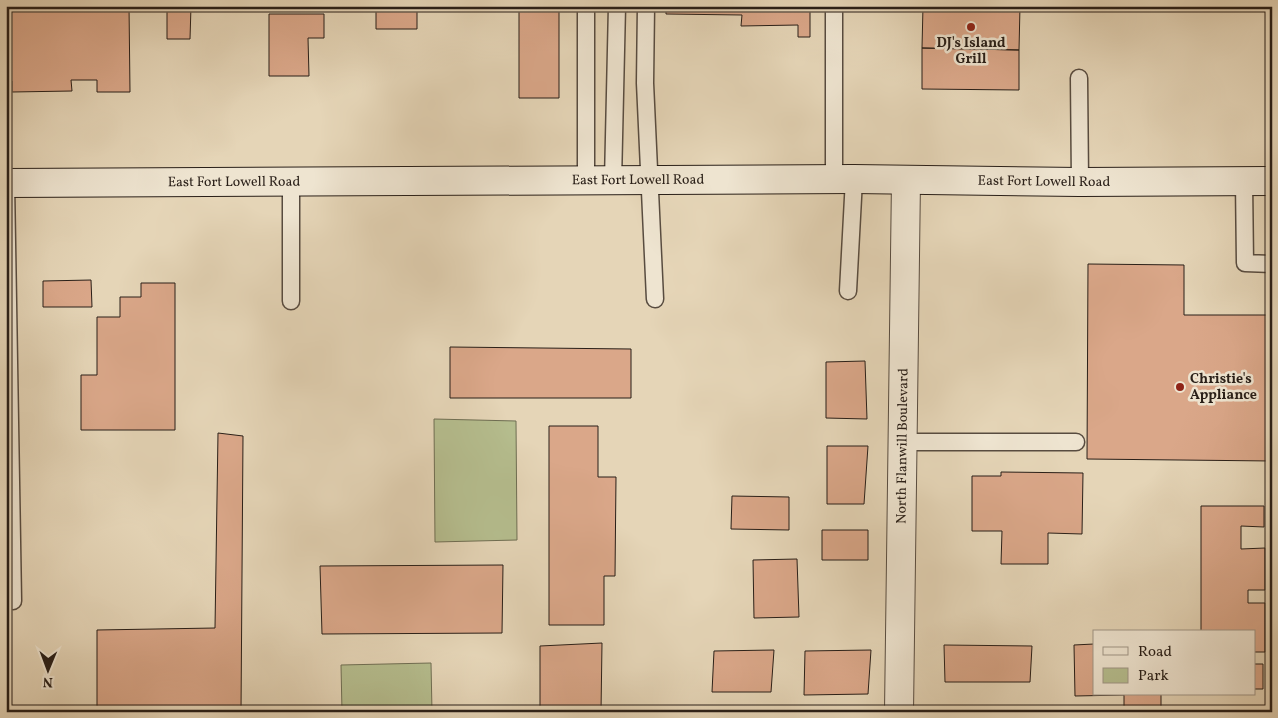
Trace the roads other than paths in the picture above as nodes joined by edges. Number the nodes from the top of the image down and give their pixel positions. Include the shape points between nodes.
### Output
1 (586, 6) edge
2 (617, 6) edge
3 (646, 6) edge
4 (834, 6) edge
5 (1079, 78) dead end
6 (844, 179) junction
7 (906, 180) junction
8 (586, 181) junction
9 (613, 181) junction
10 (651, 181) junction
11 (1244, 181) junction
12 (1272, 181) edge
13 (291, 182) junction
14 (1080, 182) junction
15 (6, 183) edge
16 (1272, 264) edge
17 (848, 291) dead end
18 (655, 299) dead end
19 (291, 301) dead end
20 (903, 442) junction
21 (1076, 442) dead end
22 (13, 601) dead end
23 (899, 712) edge

1 - 8 lane
2 - 9 lane
3 - 10 lane via 645,83
4 - 6 lane
5 - 14 lane
6 - 7 main road, East Fort Lowell Road
6 - 10 main road, East Fort Lowell Road
6 - 17 lane
7 - 14 main road, East Fort Lowell Road
7 - 20 main road, North Flanwill Boulevard
8 - 9 main road, East Fort Lowell Road
8 - 13 main road, East Fort Lowell Road
9 - 10 main road, East Fort Lowell Road
10 - 18 lane
11 - 12 main road, East Fort Lowell Road
11 - 14 main road, East Fort Lowell Road
11 - 16 lane via 1245,264
13 - 15 main road, East Fort Lowell Road
13 - 19 lane
15 - 22 lane
20 - 21 lane
20 - 23 main road, North Flanwill Boulevard

